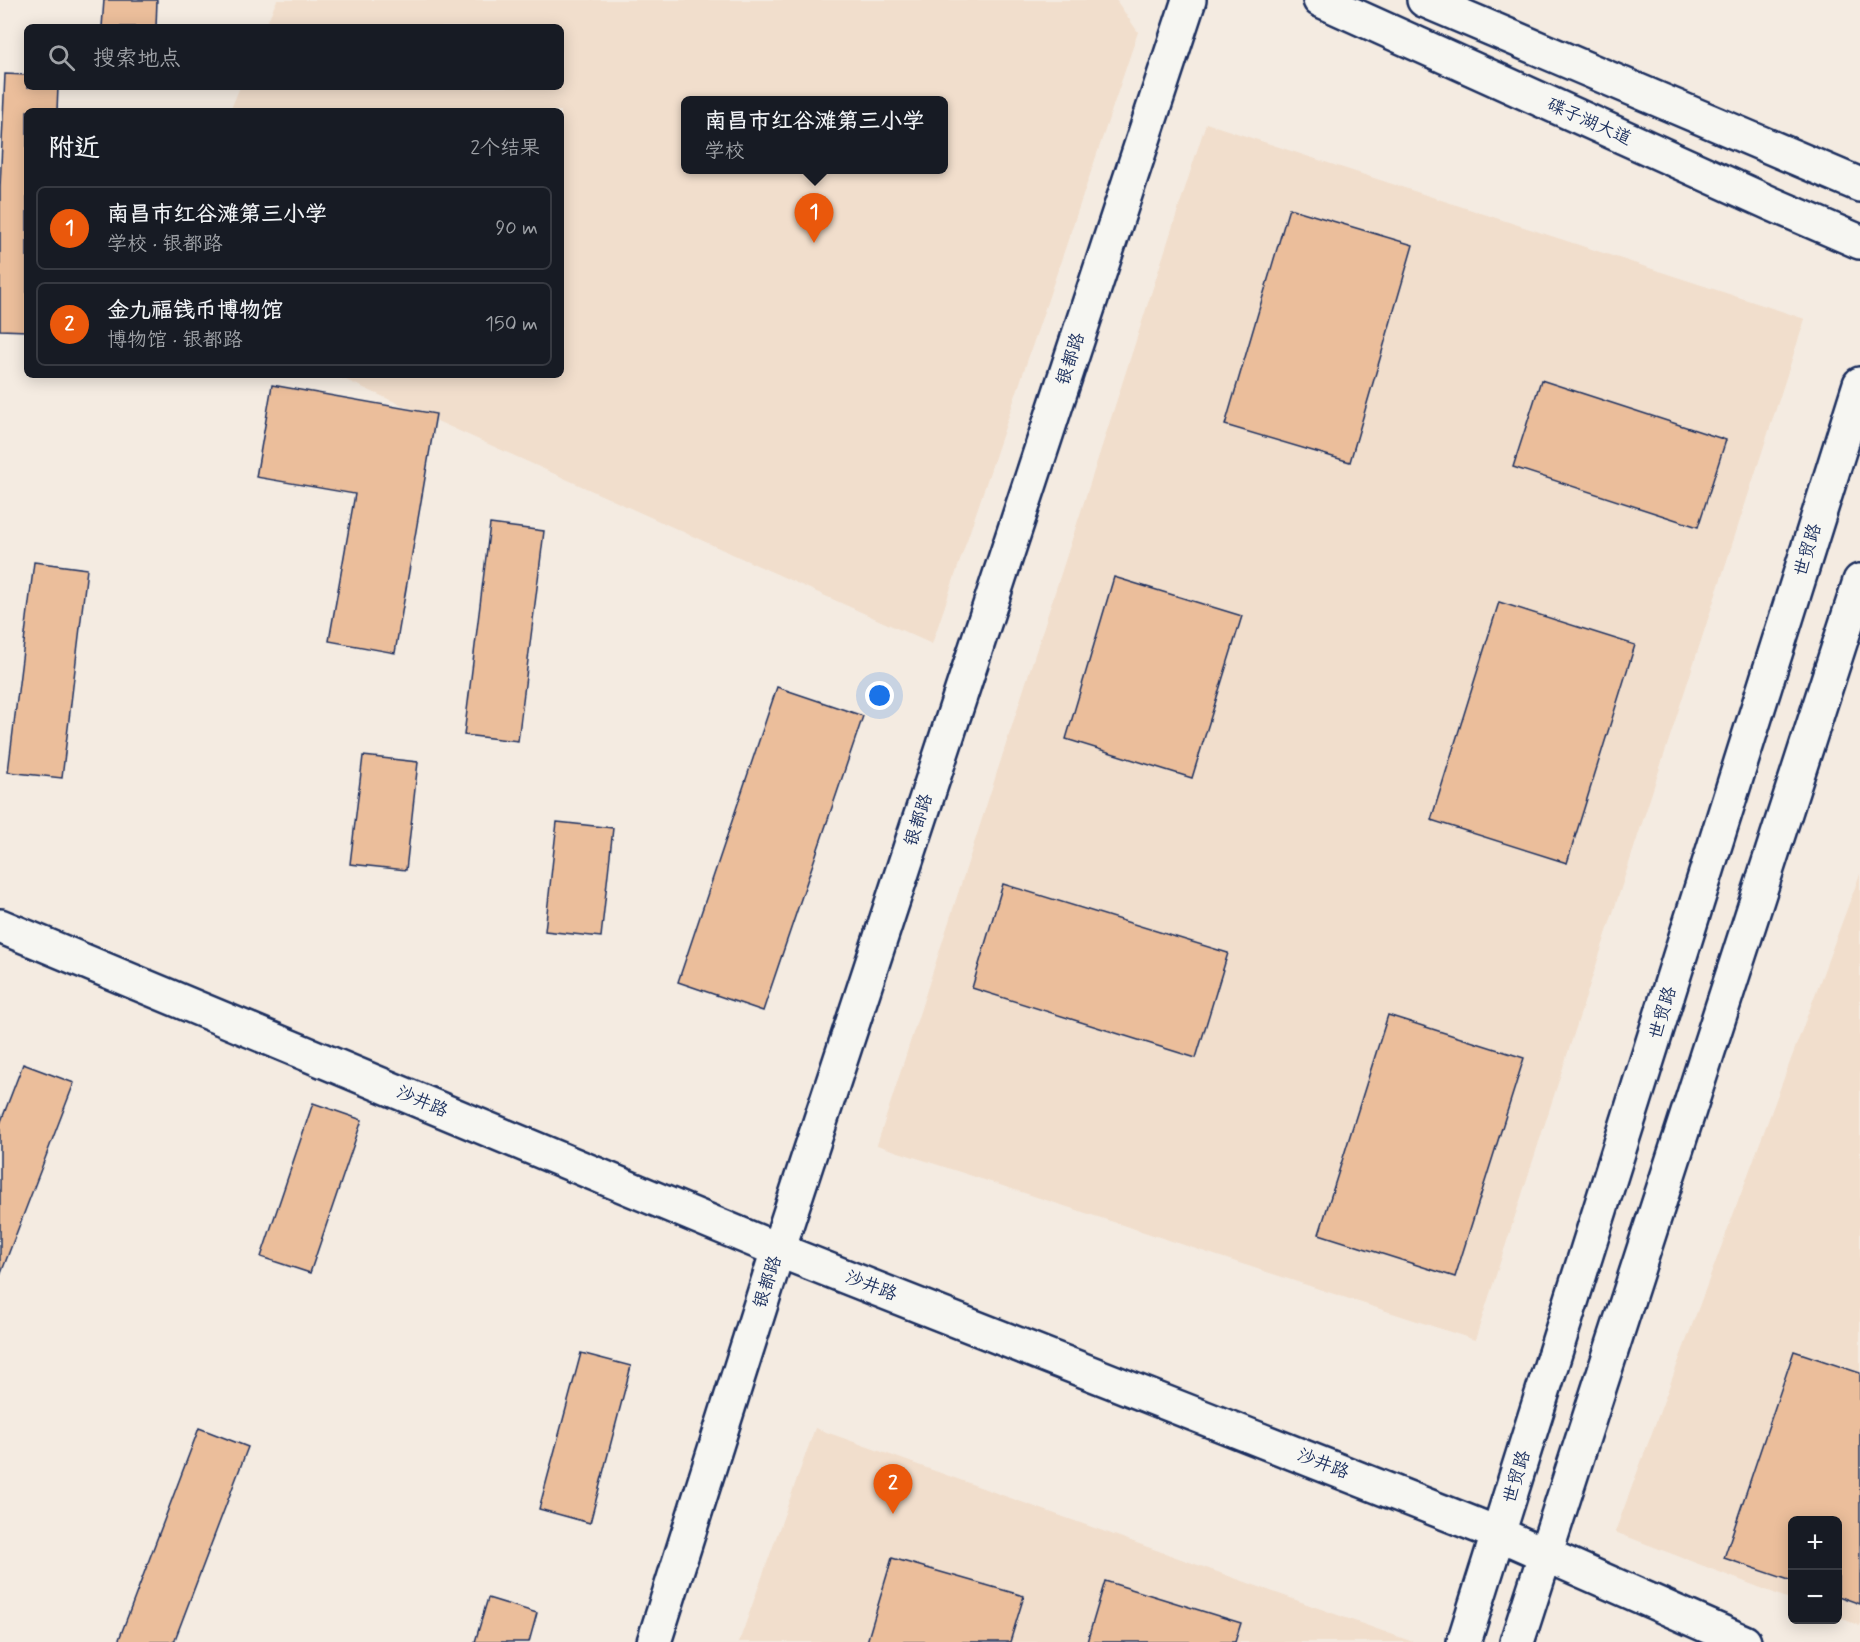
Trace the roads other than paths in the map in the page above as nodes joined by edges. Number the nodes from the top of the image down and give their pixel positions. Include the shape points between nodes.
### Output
1 (1189, 0) edge
2 (1320, 0) edge
3 (1424, 0) edge
4 (1860, 184) edge
5 (1860, 242) edge
6 (1860, 384) edge
7 (1860, 581) edge
8 (0, 926) edge
9 (778, 1250) junction
10 (1499, 1534) junction
11 (1545, 1554) junction
12 (654, 1642) edge
13 (1464, 1642) edge
14 (1517, 1642) edge
15 (1744, 1642) edge

1 - 9 street, 银都路
2 - 5 street, 碟子湖大道
3 - 4 street
6 - 10 street, 世贸路
7 - 11 street
8 - 9 street, 沙井路
9 - 10 street, 沙井路
9 - 12 street, 银都路
10 - 11 street, 沙井路
10 - 13 street, 世贸路
11 - 14 street
11 - 15 street, 沙井路

